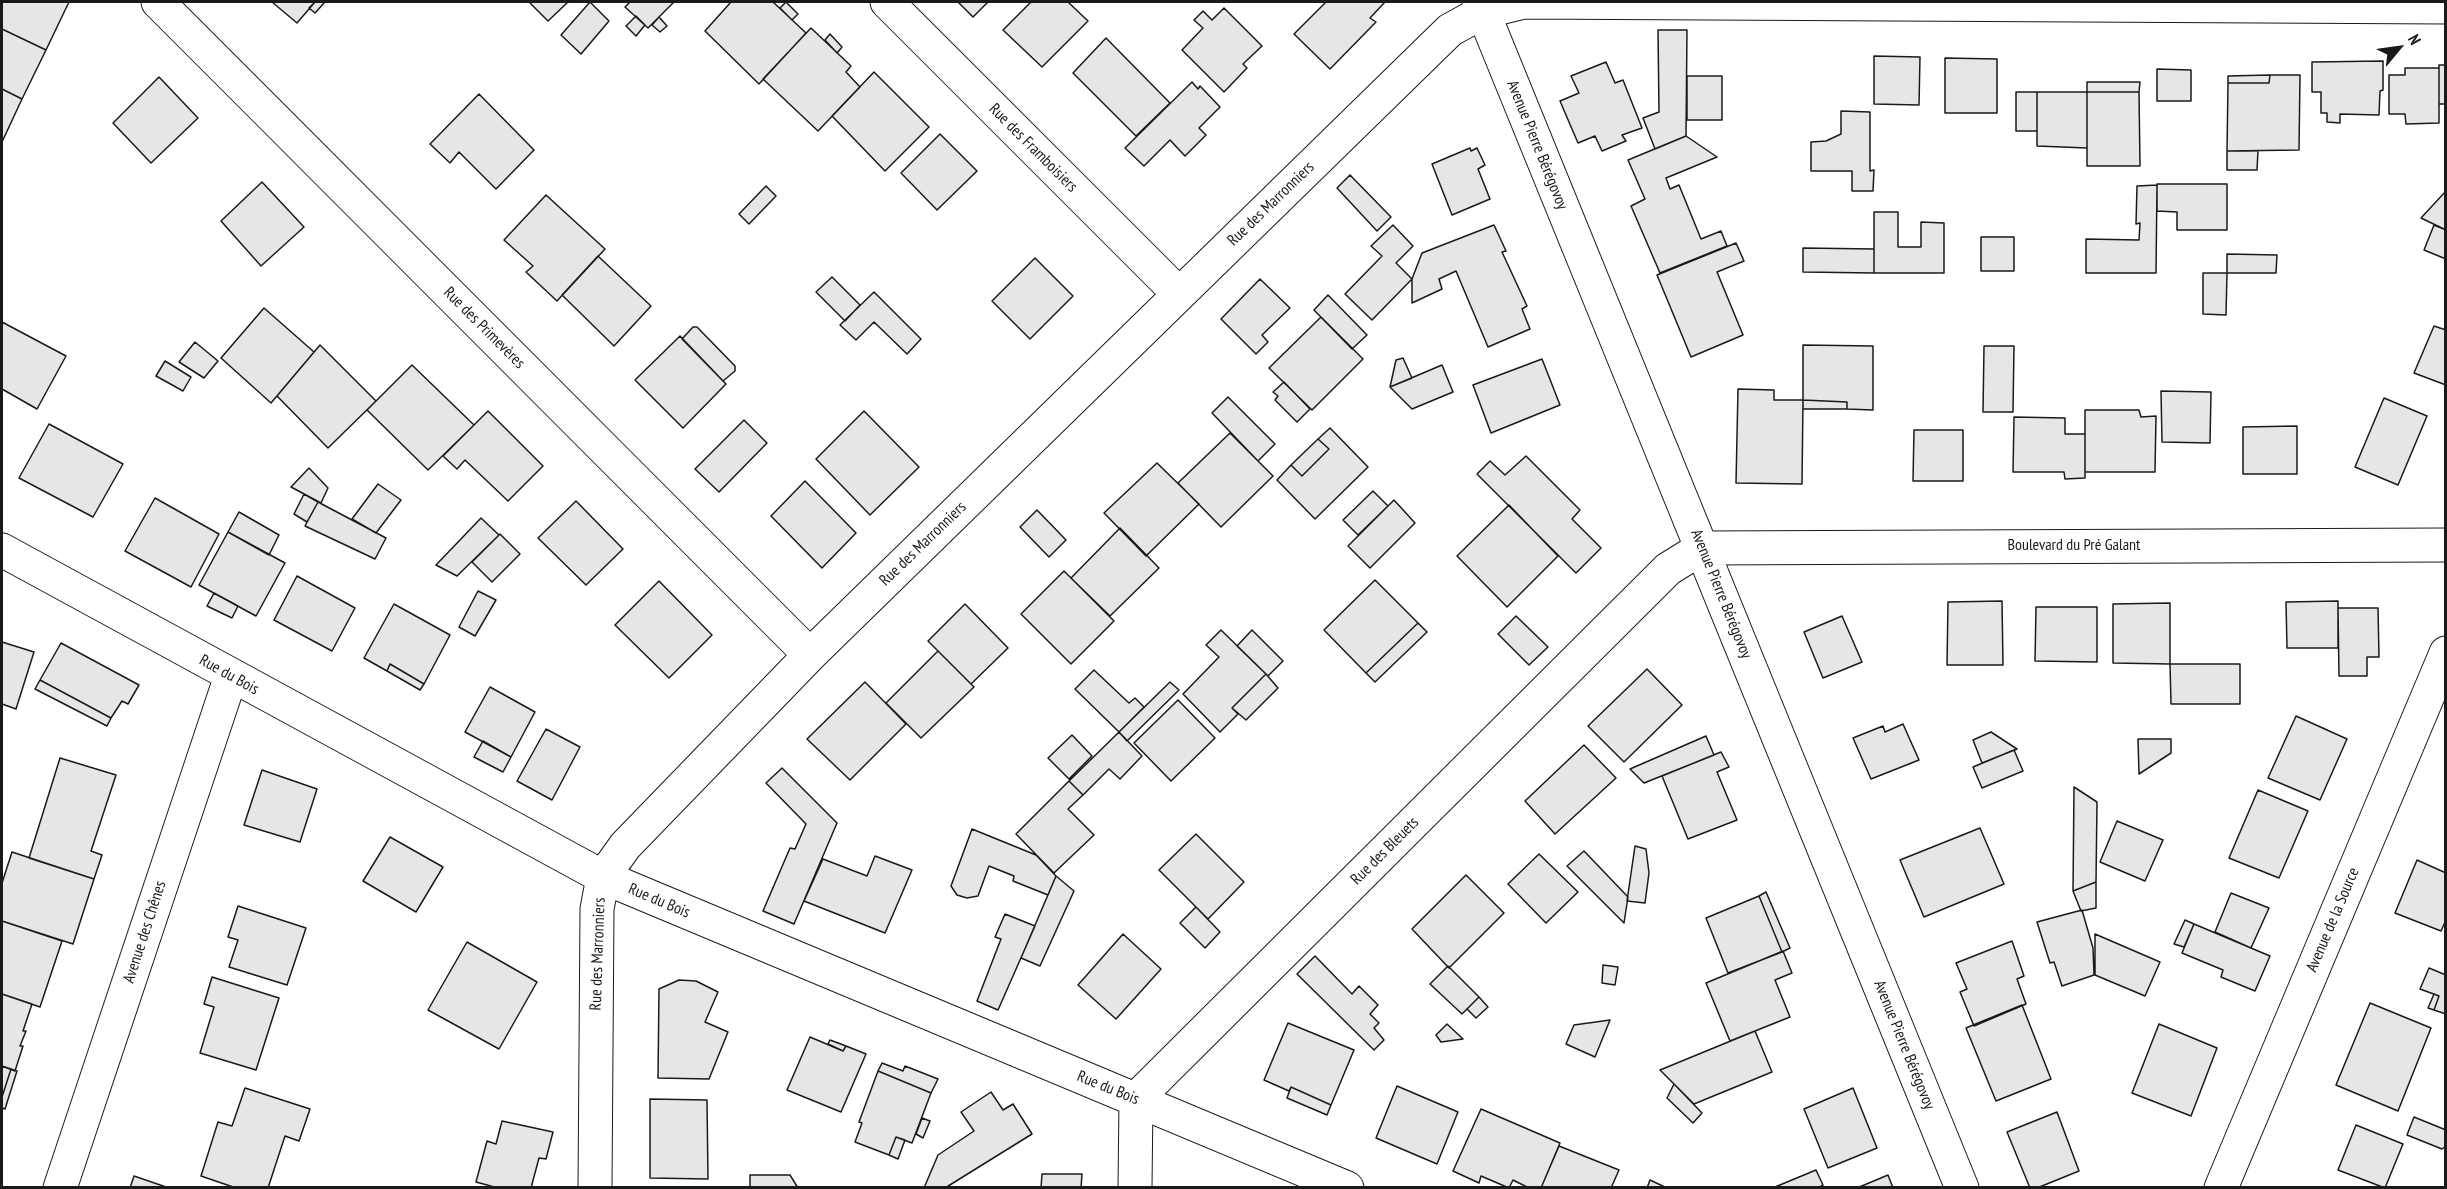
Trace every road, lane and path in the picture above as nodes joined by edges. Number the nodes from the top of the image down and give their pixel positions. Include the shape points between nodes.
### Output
1 (158, 2) edge
2 (887, 2) edge
3 (1878, 2) edge
4 (2311, 4) edge
5 (1481, 7) edge
6 (2445, 7) edge
7 (1179, 294) junction
8 (2445, 545) edge
9 (1702, 548) junction
10 (2, 550) edge
11 (2445, 653) edge
12 (810, 654) junction
13 (231, 676) junction
14 (603, 877) junction
15 (1136, 1099) junction
16 (60, 1188) edge
17 (595, 1188) edge
18 (1135, 1188) edge
19 (1347, 1188) edge
20 (1962, 1188) edge
21 (2222, 1188) edge

1 - 12 street, Rue des Primevères
2 - 7 street, Rue des Framboisiers
3 - 4 street, Rue des Marronniers
3 - 5 street, Rue des Marronniers via 1524,2
4 - 6 street, Rue des Marronniers
5 - 7 street, Rue des Marronniers via 1450,30
5 - 9 street, Avenue Pierre Bérégovoy
7 - 12 street, Rue des Marronniers
8 - 9 street, Boulevard du Pré Galant
9 - 15 street, Rue des Bleuets via 1668,569
9 - 20 street, Avenue Pierre Bérégovoy
10 - 13 street, Rue du Bois
11 - 21 street, Avenue de la Source
12 - 14 street, Rue des Marronniers via 625,846
13 - 14 street, Rue du Bois
13 - 16 street, Avenue des Chênes
14 - 15 street, Rue du Bois
14 - 17 street, Rue des Marronniers via 597,909
15 - 18 street
15 - 19 street, Rue du Bois

